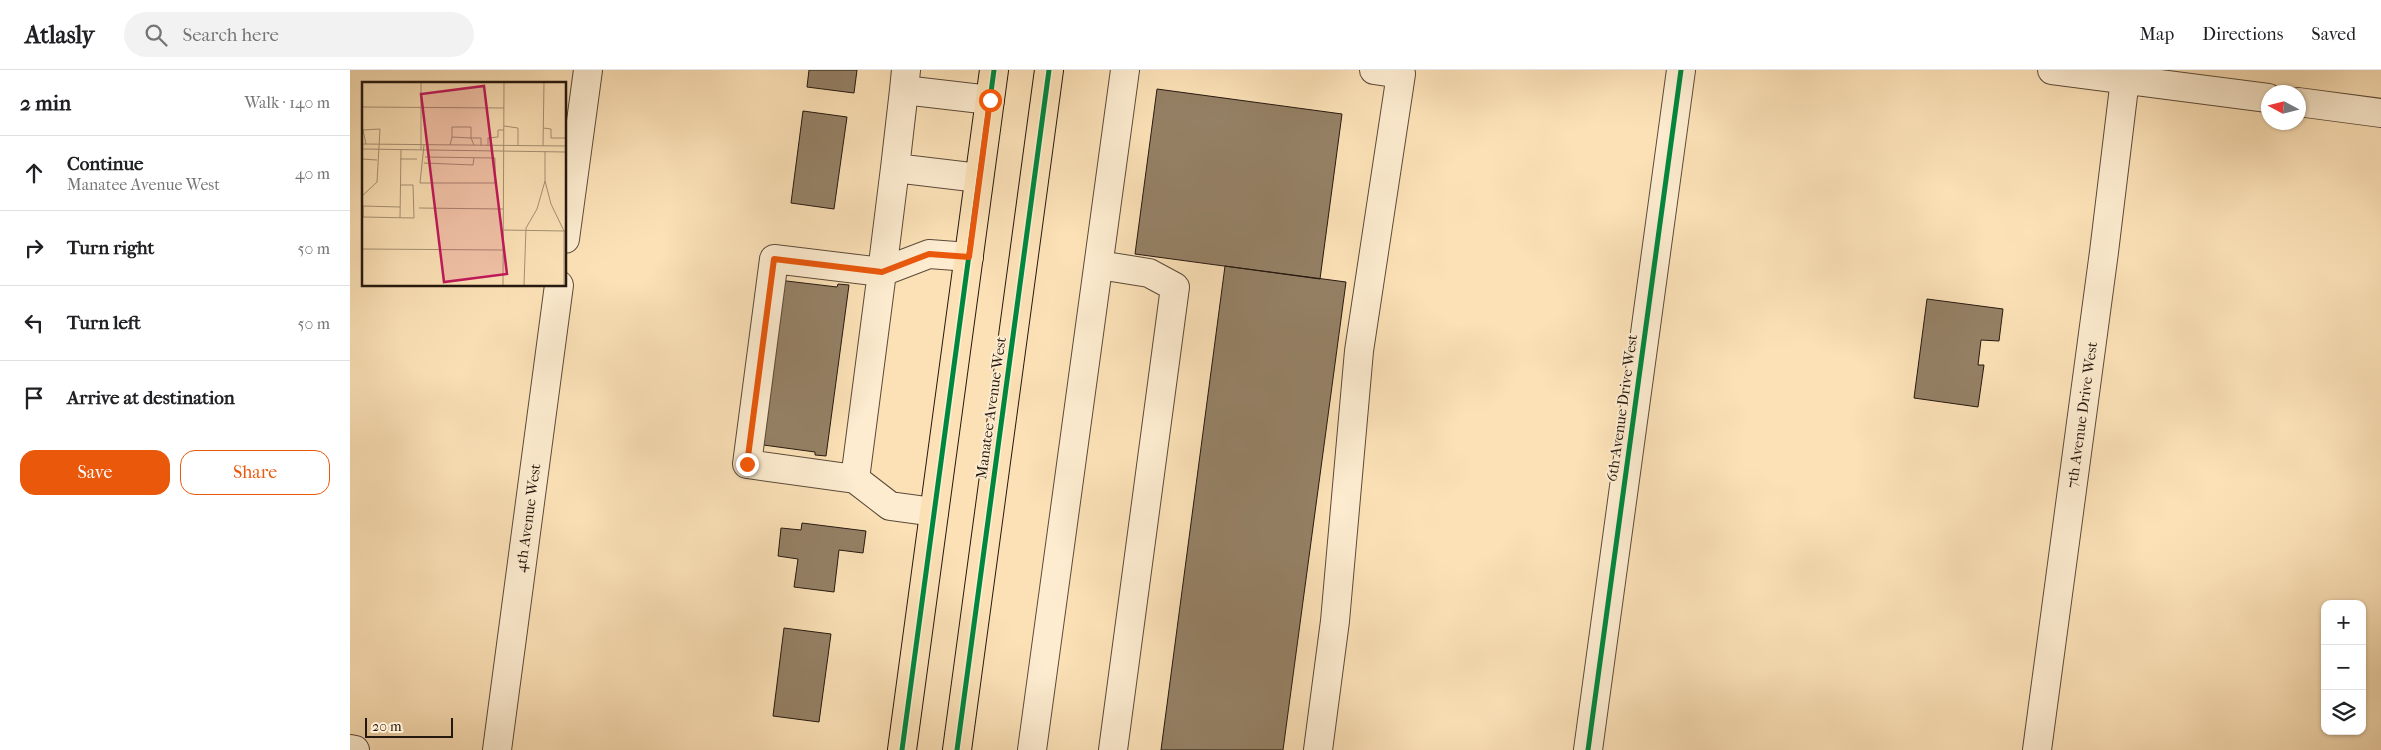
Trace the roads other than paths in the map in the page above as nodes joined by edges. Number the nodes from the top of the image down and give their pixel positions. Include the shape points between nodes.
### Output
1 (588, 70) edge
2 (994, 70) edge
3 (1049, 70) edge
4 (1125, 70) edge
5 (1374, 70) edge
6 (1680, 70) edge
7 (2052, 70) edge
8 (2125, 79) junction
9 (905, 80) edge
10 (2261, 97) edge
11 (990, 100) junction
12 (2306, 103) edge
13 (2381, 113) edge
14 (895, 168) junction
15 (979, 178) junction
16 (566, 232) edge
17 (969, 257) junction
18 (1099, 265) junction
19 (882, 272) junction
20 (559, 286) edge
21 (855, 479) junction
22 (934, 512) junction
23 (350, 749) edge
24 (355, 750) edge
25 (497, 750) edge
26 (902, 750) edge
27 (957, 750) edge
28 (1032, 750) edge
29 (1113, 750) edge
30 (1318, 750) edge
31 (1588, 750) edge
32 (2037, 750) edge

1 - 16 street
2 - 11 main road
3 - 27 main road, Manatee Avenue West
4 - 18 street
5 - 30 street via 1400,74 1359,351 1335,621
6 - 31 street, 6th Avenue Drive West
7 - 8 street
8 - 10 street
8 - 32 street, 7th Avenue Drive West
9 - 11 street
9 - 14 street
11 - 15 main road
12 - 13 street
14 - 15 street
14 - 19 street
15 - 17 main road
17 - 19 street via 929,254
17 - 22 main road
18 - 28 street
18 - 29 street via 1149,273 1175,287
19 - 21 street
19 - 21 street via 774,259 747,464
20 - 25 street, 4th Avenue West
21 - 22 street via 890,506
22 - 26 main road
23 - 24 street

